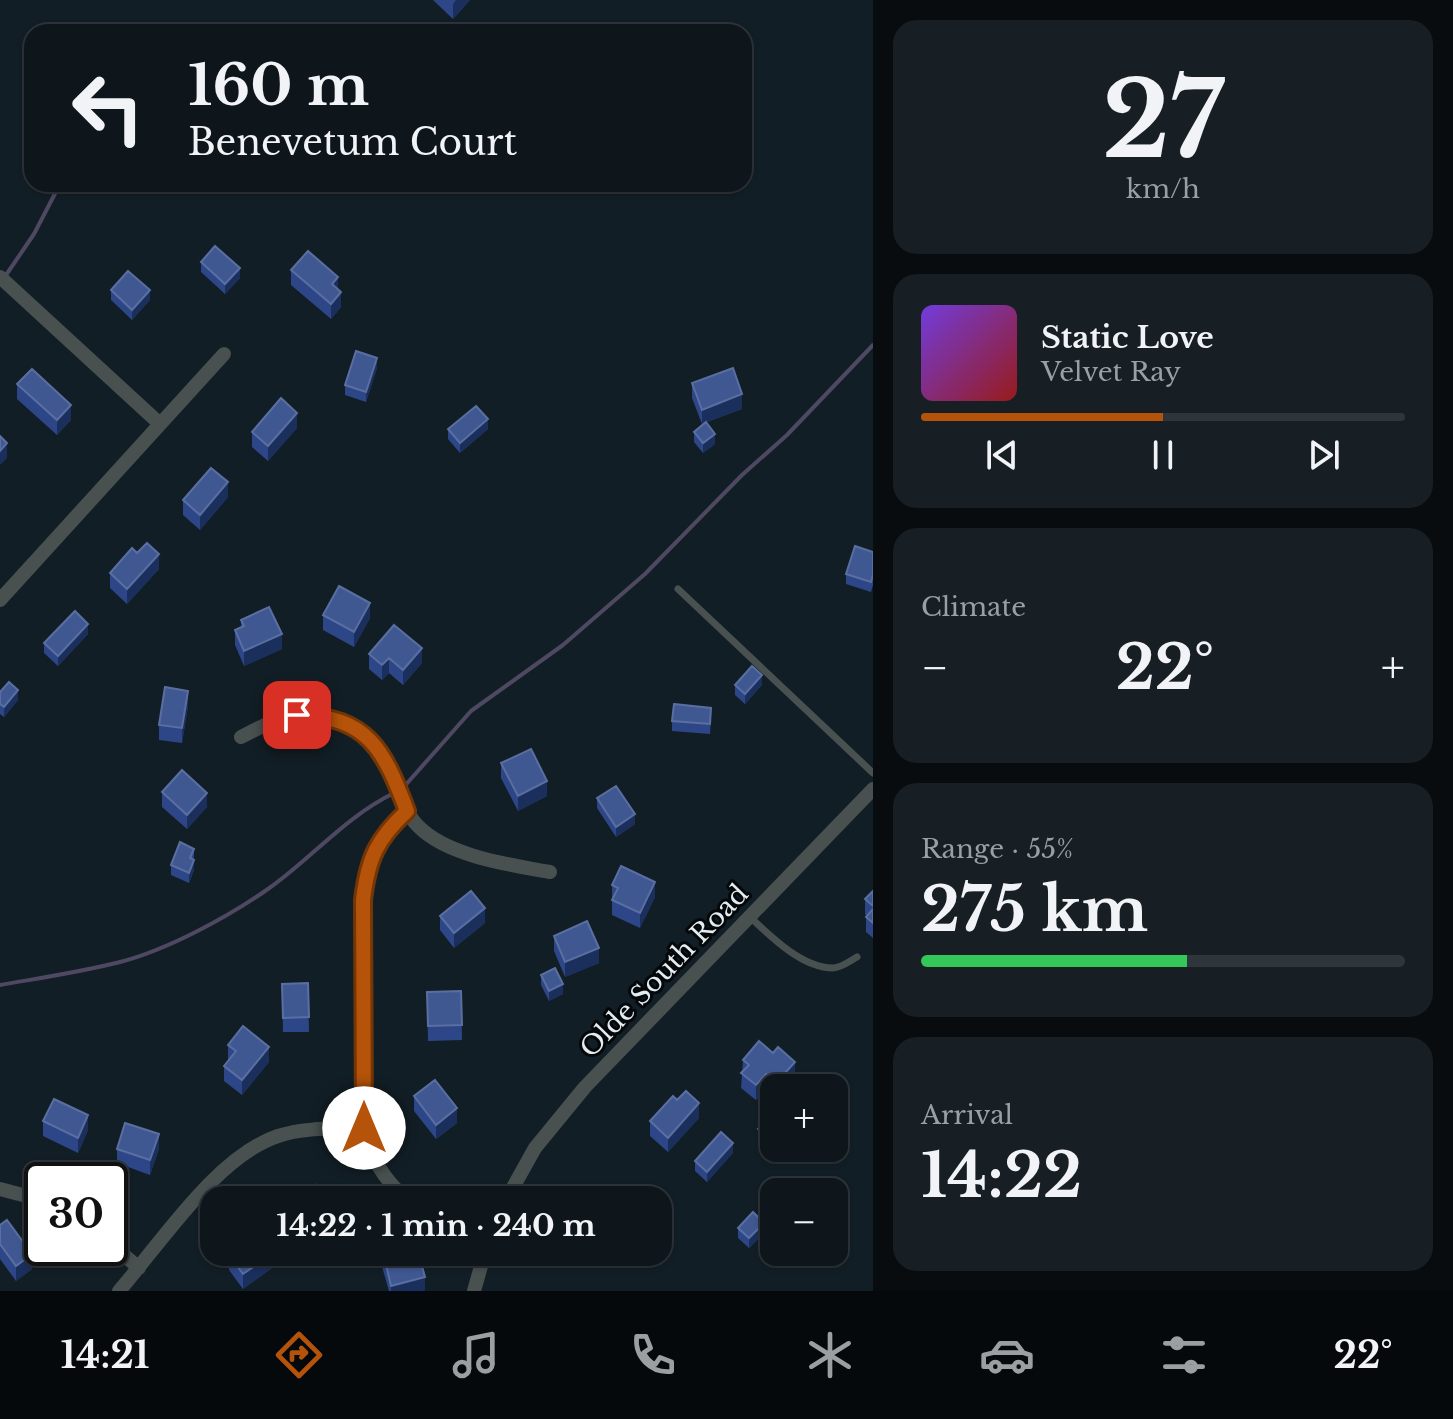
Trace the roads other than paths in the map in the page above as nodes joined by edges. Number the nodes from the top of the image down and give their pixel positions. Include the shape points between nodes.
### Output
1 (0, 277) edge
2 (224, 354) dead end
3 (160, 424) junction
4 (678, 589) dead end
5 (0, 600) edge
6 (241, 737) dead end
7 (873, 773) edge
8 (873, 789) edge
9 (407, 811) junction
10 (550, 872) dead end
11 (750, 917) junction
12 (857, 957) dead end
13 (364, 1128) junction
14 (392, 1186) edge
15 (514, 1186) edge
16 (0, 1189) edge
17 (24, 1195) edge
18 (128, 1259) edge
19 (481, 1266) edge
20 (139, 1268) junction
21 (119, 1291) edge
22 (474, 1291) edge

1 - 3 street
2 - 3 street
3 - 5 street
4 - 7 lane
6 - 9 street via 297,715 325,715 348,723 371,740 387,763
8 - 11 street, Olde South Road
9 - 10 street via 439,841
9 - 13 street via 387,830 366,874
11 - 12 lane via 799,957 833,968
11 - 15 street, Olde South Road via 585,1087 535,1148
13 - 14 street via 373,1161
13 - 20 street via 303,1131 276,1137 243,1154
16 - 17 street
18 - 20 street
19 - 22 street
20 - 21 street

